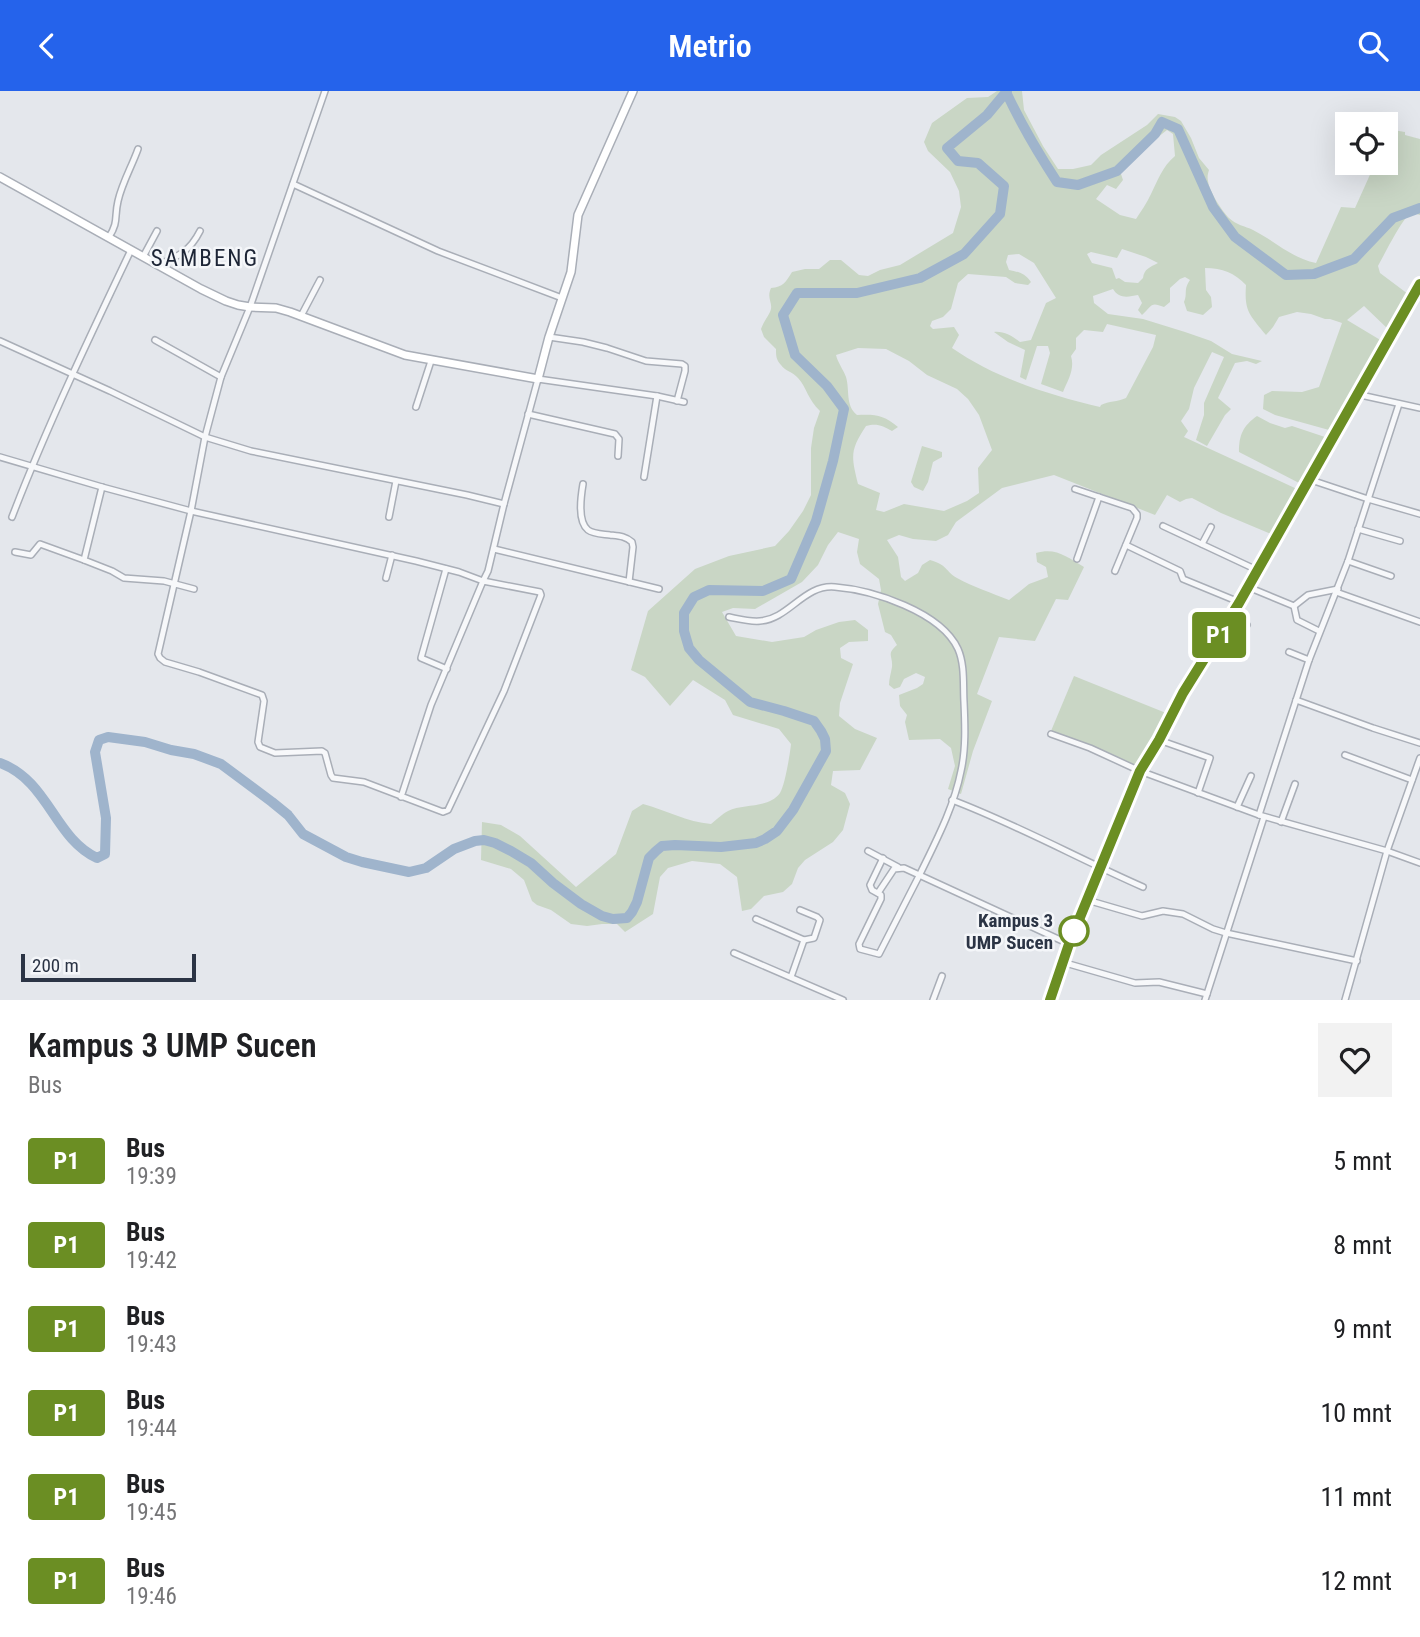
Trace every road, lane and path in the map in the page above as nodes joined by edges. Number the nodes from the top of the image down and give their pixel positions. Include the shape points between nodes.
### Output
1 (325, 91) edge
2 (633, 91) edge
3 (138, 149) dead end
4 (0, 177) edge
5 (293, 184) junction
6 (200, 230) dead end
7 (157, 231) dead end
8 (109, 237) junction
9 (131, 250) junction
10 (143, 257) junction
11 (159, 265) junction
12 (320, 280) dead end
13 (1420, 284) edge
14 (562, 298) junction
15 (250, 307) junction
16 (301, 316) junction
17 (549, 337) junction
18 (155, 339) dead end
19 (0, 341) edge
20 (431, 361) junction
21 (72, 373) junction
22 (221, 377) junction
23 (538, 379) junction
24 (1356, 394) junction
25 (657, 396) junction
26 (1399, 404) junction
27 (416, 407) dead end
28 (1420, 408) edge
29 (528, 414) junction
30 (205, 437) junction
31 (618, 456) dead end
32 (0, 457) edge
33 (31, 467) junction
34 (644, 477) dead end
35 (1308, 479) junction
36 (396, 481) junction
37 (583, 484) dead end
38 (102, 487) junction
39 (1075, 489) dead end
40 (1099, 497) junction
41 (1368, 499) junction
42 (504, 504) junction
43 (191, 511) junction
44 (1420, 514) edge
45 (12, 517) dead end
46 (389, 517) dead end
47 (1163, 526) dead end
48 (1211, 527) dead end
49 (1358, 529) junction
50 (1400, 541) dead end
51 (1202, 544) junction
52 (1126, 545) junction
53 (494, 549) junction
54 (15, 552) dead end
55 (392, 555) junction
56 (1077, 559) dead end
57 (84, 560) junction
58 (1348, 561) junction
59 (446, 569) junction
60 (1257, 570) junction
61 (1115, 571) dead end
62 (1391, 576) dead end
63 (386, 578) dead end
64 (483, 581) junction
65 (629, 582) junction
66 (174, 583) junction
67 (1248, 587) junction
68 (194, 589) dead end
69 (659, 589) dead end
70 (1337, 591) junction
71 (1239, 603) junction
72 (1294, 606) junction
73 (729, 617) dead end
74 (1230, 617) junction
75 (1420, 621) edge
76 (1247, 625) dead end
77 (1320, 631) junction
78 (1289, 652) dead end
79 (1308, 660) junction
80 (447, 669) junction
81 (1296, 700) junction
82 (1051, 734) dead end
83 (1159, 740) junction
84 (1420, 743) edge
85 (1345, 755) dead end
86 (1420, 758) edge
87 (1140, 771) junction
88 (1251, 776) dead end
89 (1412, 780) junction
90 (1296, 784) dead end
91 (1198, 793) junction
92 (401, 797) junction
93 (952, 800) junction
94 (1237, 807) junction
95 (1261, 816) junction
96 (1281, 822) junction
97 (868, 851) dead end
98 (1387, 851) junction
99 (883, 858) junction
100 (1420, 863) edge
101 (898, 867) junction
102 (1101, 868) junction
103 (920, 874) junction
104 (1143, 887) dead end
105 (878, 893) junction
106 (1087, 900) junction
107 (800, 910) dead end
108 (756, 919) dead end
109 (1226, 933) junction
110 (804, 940) junction
111 (1069, 944) junction
112 (734, 953) dead end
113 (1357, 961) junction
114 (1062, 962) junction
115 (942, 976) dead end
116 (791, 977) junction
117 (1206, 997) edge
118 (843, 1000) edge
119 (933, 1000) edge
120 (1050, 1000) edge
121 (1345, 1000) edge

1 - 5 street
2 - 14 street via 578,215 571,272
3 - 8 street
4 - 8 street
5 - 14 street via 438,251
5 - 15 street
6 - 11 street via 190,248
7 - 10 street
8 - 9 street
9 - 10 street
9 - 21 street
10 - 11 street
11 - 15 street via 226,302
12 - 16 street
13 - 24 main road
14 - 17 street
15 - 16 street via 276,308
15 - 22 street
16 - 20 street via 388,350
17 - 23 street
17 - 25 street via 685,366 681,401
18 - 22 street
19 - 21 street
20 - 23 street
20 - 27 street
21 - 30 street
21 - 33 street
22 - 30 street
23 - 25 street
23 - 29 street
24 - 26 street
24 - 35 main road
25 - 34 street
26 - 28 street
26 - 41 street
29 - 31 street via 615,434
29 - 42 street
30 - 36 street
30 - 43 street
32 - 33 street
33 - 38 street
33 - 45 street
35 - 41 street
35 - 60 main road
36 - 42 street
36 - 46 street
37 - 65 street via 581,512 587,530 632,542
38 - 43 street
38 - 57 street
39 - 40 street
40 - 52 street via 1137,514
40 - 56 street
41 - 44 street
41 - 49 street
42 - 53 street
43 - 55 street
43 - 66 street
47 - 51 street
48 - 51 street
49 - 50 street
49 - 58 street
51 - 60 street
52 - 61 street
52 - 71 street via 1180,571 1183,579
53 - 64 street
53 - 65 street
54 - 57 street via 31,555 40,544
55 - 59 street
55 - 63 street
57 - 66 street via 124,578
58 - 62 street
58 - 70 street
59 - 64 street
59 - 80 street via 421,658
60 - 67 main road
64 - 80 street
64 - 92 street via 541,595 504,691 448,810
65 - 69 street
66 - 68 street
66 - 92 street via 160,658 262,695 260,747 275,753 322,751 333,778 364,782
67 - 71 main road
67 - 72 street
70 - 72 street via 1308,595
70 - 75 street
70 - 77 street
71 - 74 main road
72 - 77 street via 1297,620
73 - 93 street via 771,619 813,590 832,586 881,596 947,632 958,650 965,719 961,770
74 - 76 street
74 - 83 main road
77 - 79 street
78 - 79 street
79 - 81 street
80 - 92 street
81 - 84 street
81 - 95 street
82 - 87 street
83 - 87 main road
83 - 91 street via 1210,758
85 - 89 street
86 - 89 street
87 - 91 street
87 - 102 main road
88 - 94 street
89 - 98 street
90 - 96 street
91 - 94 street
93 - 102 street
93 - 103 street
94 - 95 street
95 - 96 street
95 - 109 street
96 - 98 street
97 - 99 street
98 - 100 street
98 - 113 street
99 - 101 street
99 - 105 street via 870,885
101 - 103 street
101 - 105 street
102 - 104 street
102 - 106 main road
103 - 105 street via 878,954 859,947 881,899
103 - 111 street
106 - 109 street via 1142,916 1163,911 1183,914
106 - 111 main road
107 - 110 street via 820,920 814,938
108 - 110 street
109 - 113 street
109 - 117 street
110 - 116 street
111 - 114 main road
112 - 116 street
113 - 121 street
114 - 117 street via 1135,983 1160,982
114 - 120 main road
115 - 119 street
116 - 118 street

